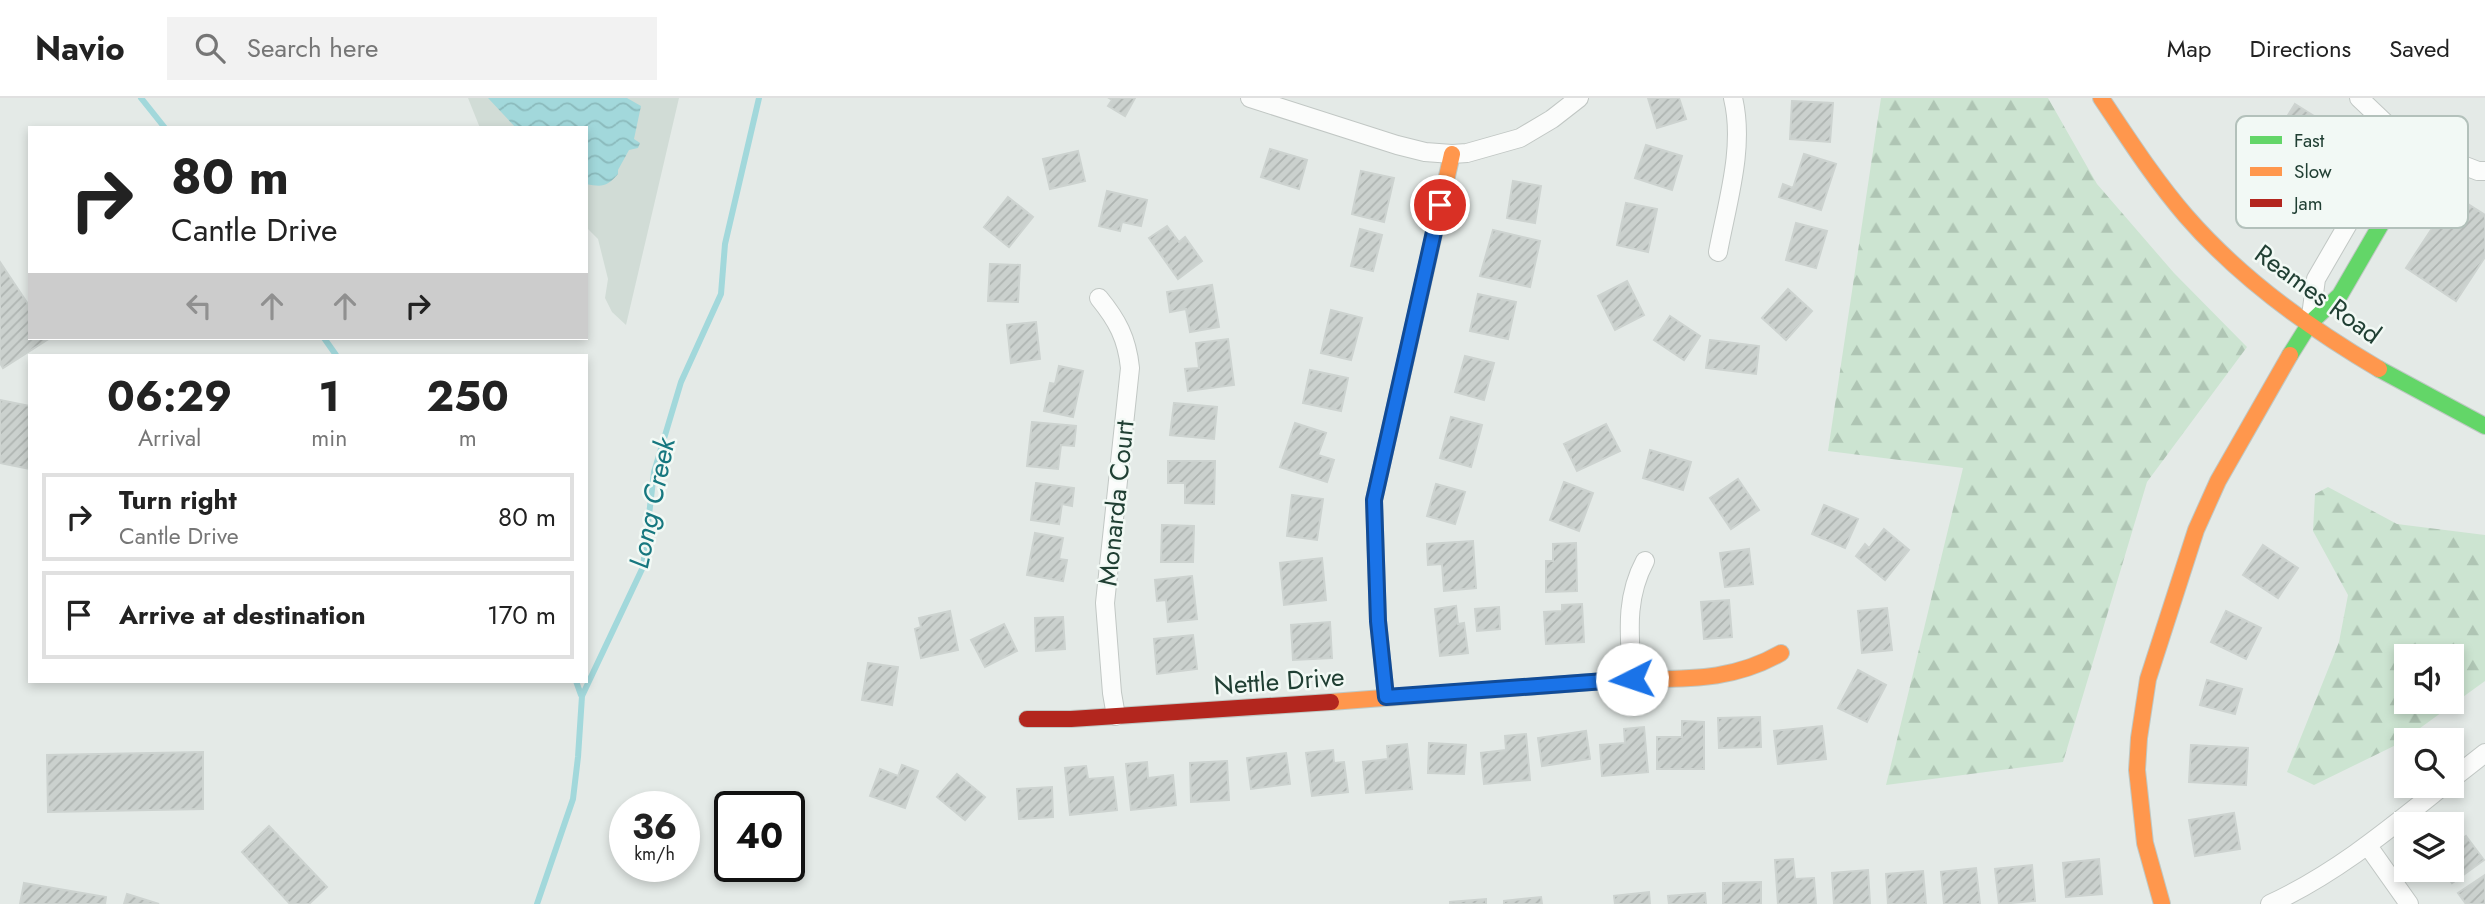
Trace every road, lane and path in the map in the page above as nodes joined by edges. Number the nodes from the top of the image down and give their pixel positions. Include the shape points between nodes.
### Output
1 (1250, 98) edge
2 (1579, 98) edge
3 (1733, 98) edge
4 (2101, 98) edge
5 (2359, 98) edge
6 (2378, 116) edge
7 (1452, 154) junction
8 (2468, 167) edge
9 (2485, 171) edge
10 (2346, 228) edge
11 (2379, 228) edge
12 (1718, 252) dead end
13 (1099, 298) dead end
14 (2310, 323) junction
15 (2485, 426) edge
16 (1645, 561) dead end
17 (1781, 653) dead end
18 (1632, 679) junction
19 (1386, 697) junction
20 (1116, 716) junction
21 (1027, 719) dead end
22 (2485, 753) edge
23 (2464, 770) edge
24 (2428, 798) edge
25 (2368, 846) junction
26 (2162, 904) edge
27 (2270, 904) edge
28 (2409, 904) edge

1 - 7 street via 1397,145
2 - 7 street via 1520,138
3 - 12 street via 1735,160
4 - 14 street, Reames Road via 2198,230
5 - 6 street
7 - 19 street via 1374,500
8 - 9 street
10 - 14 street via 2316,279
11 - 14 street via 2340,295
13 - 20 street, Monarda Court via 1124,335 1130,368 1105,603
14 - 15 street, Reames Road via 2385,374
14 - 26 street via 2201,518 2148,679 2137,770 2145,843
16 - 18 street via 1631,597
17 - 18 street, Nettle Drive via 1733,674
18 - 19 street, Nettle Drive
19 - 20 street, Nettle Drive
20 - 21 street, Nettle Drive
22 - 23 street
24 - 25 street
25 - 27 street
25 - 28 street

